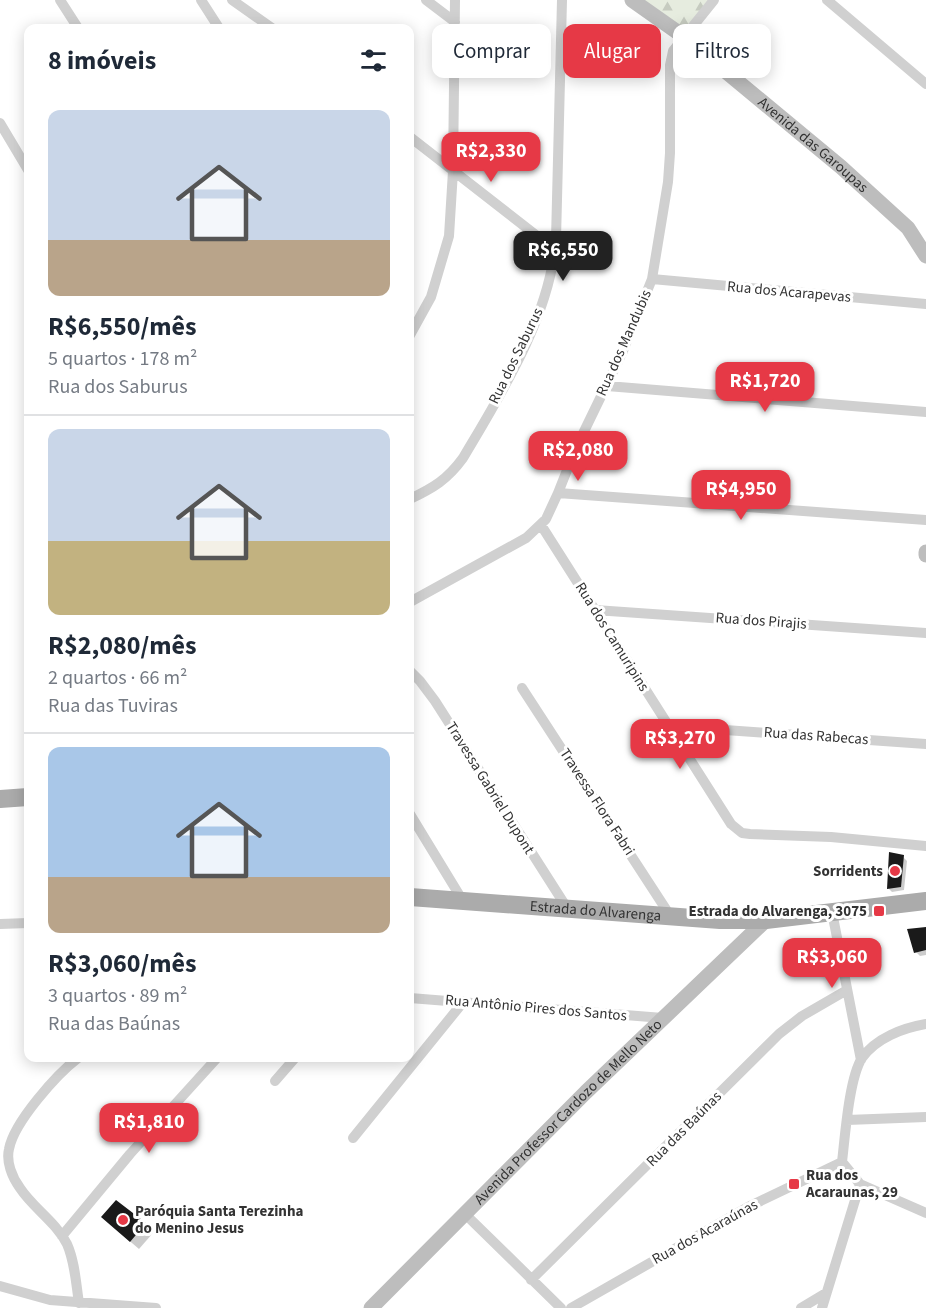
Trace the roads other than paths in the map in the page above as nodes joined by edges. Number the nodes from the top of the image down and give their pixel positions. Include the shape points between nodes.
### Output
1 (60, 0) edge
2 (201, 0) edge
3 (232, 0) edge
4 (426, 0) edge
5 (455, 0) edge
6 (562, 0) edge
7 (632, 0) edge
8 (714, 0) edge
9 (827, 0) edge
10 (455, 22) junction
11 (75, 24) edge
12 (216, 24) edge
13 (266, 24) edge
14 (693, 24) edge
15 (673, 30) edge
16 (673, 51) edge
17 (733, 78) edge
18 (926, 84) edge
19 (0, 123) edge
20 (414, 140) edge
21 (24, 163) edge
22 (453, 171) junction
23 (555, 250) junction
24 (926, 256) edge
25 (652, 279) junction
26 (926, 304) edge
27 (414, 325) edge
28 (607, 386) junction
29 (926, 412) edge
30 (558, 493) junction
31 (414, 497) edge
32 (926, 520) edge
33 (541, 525) junction
34 (414, 600) edge
35 (595, 610) junction
36 (926, 633) edge
37 (414, 674) edge
38 (522, 688) dead end
39 (669, 726) junction
40 (926, 744) edge
41 (24, 797) edge
42 (0, 799) edge
43 (414, 821) edge
44 (926, 846) edge
45 (414, 897) edge
46 (463, 901) junction
47 (926, 902) edge
48 (567, 908) junction
49 (832, 912) junction
50 (671, 917) junction
51 (766, 920) junction
52 (24, 923) edge
53 (0, 924) edge
54 (847, 990) junction
55 (414, 998) edge
56 (464, 1001) junction
57 (663, 1018) junction
58 (926, 1024) edge
59 (861, 1060) junction
60 (72, 1062) edge
61 (213, 1062) edge
62 (292, 1062) edge
63 (275, 1081) dead end
64 (926, 1117) edge
65 (847, 1120) junction
66 (353, 1138) dead end
67 (842, 1162) junction
68 (860, 1184) junction
69 (464, 1213) junction
70 (926, 1213) edge
71 (62, 1236) junction
72 (531, 1280) junction
73 (0, 1286) edge
74 (826, 1293) junction
75 (79, 1303) junction
76 (156, 1308) edge
77 (370, 1308) edge
78 (561, 1308) edge
79 (571, 1308) edge
80 (801, 1308) edge
81 (822, 1308) edge

1 - 11 street
2 - 12 street
3 - 13 street
4 - 10 street
5 - 10 street
6 - 23 street, Rua dos Saburus
7 - 15 main road, Avenida das Garoupas
8 - 14 street, Rua dos Mandubis
9 - 18 street
10 - 22 street
16 - 25 street, Rua dos Mandubis via 668,182
17 - 24 main road, Avenida das Garoupas via 881,201 908,228
19 - 21 street
20 - 22 street
22 - 23 street
22 - 27 street via 449,236 443,262 431,297
23 - 31 street, Rua dos Saburus via 542,302 526,343 467,451 440,484
25 - 26 street, Rua dos Acarapevas
25 - 28 street, Rua dos Mandubis
28 - 29 street
28 - 30 street, Rua dos Mandubis
30 - 32 street
30 - 33 street, Rua dos Mandubis
33 - 34 street, Rua dos Mandubis
33 - 35 street, Rua dos Camuripins
35 - 36 street, Rua dos Pirajis
35 - 39 street, Rua dos Camuripins
37 - 48 street, Travessa Gabriel Dupont
38 - 50 street, Travessa Flora Fabri
39 - 40 street, Rua das Rabecas
39 - 44 street, Rua dos Camuripins via 731,824 742,833
41 - 42 main road
43 - 46 street
45 - 46 main road, Estrada do Alvarenga
46 - 48 main road, Estrada do Alvarenga
47 - 49 main road, Estrada do Alvarenga
48 - 50 main road, Estrada do Alvarenga
49 - 51 main road, Estrada do Alvarenga
49 - 54 street
50 - 51 main road, Estrada do Alvarenga
51 - 57 main road, Avenida Professor Cardozo de Mello Neto
52 - 53 street
54 - 59 street
54 - 72 street, Rua das Baúnas via 779,1034
55 - 56 street, Rua Antônio Pires dos Santos
56 - 57 street, Rua Antônio Pires dos Santos
56 - 66 street
57 - 69 main road, Avenida Professor Cardozo de Mello Neto
58 - 59 street via 879,1041
59 - 65 street
60 - 71 street via 23,1119 8,1151 20,1189
61 - 71 street
62 - 63 street
64 - 65 street
65 - 67 street
67 - 68 street
67 - 79 street, Rua dos Acaraúnas via 748,1207
68 - 70 street
68 - 74 street
69 - 72 street
69 - 77 main road, Avenida Professor Cardozo de Mello Neto
71 - 75 street via 73,1263
72 - 78 street
73 - 75 street via 50,1300
74 - 80 street
74 - 81 street
75 - 76 street

